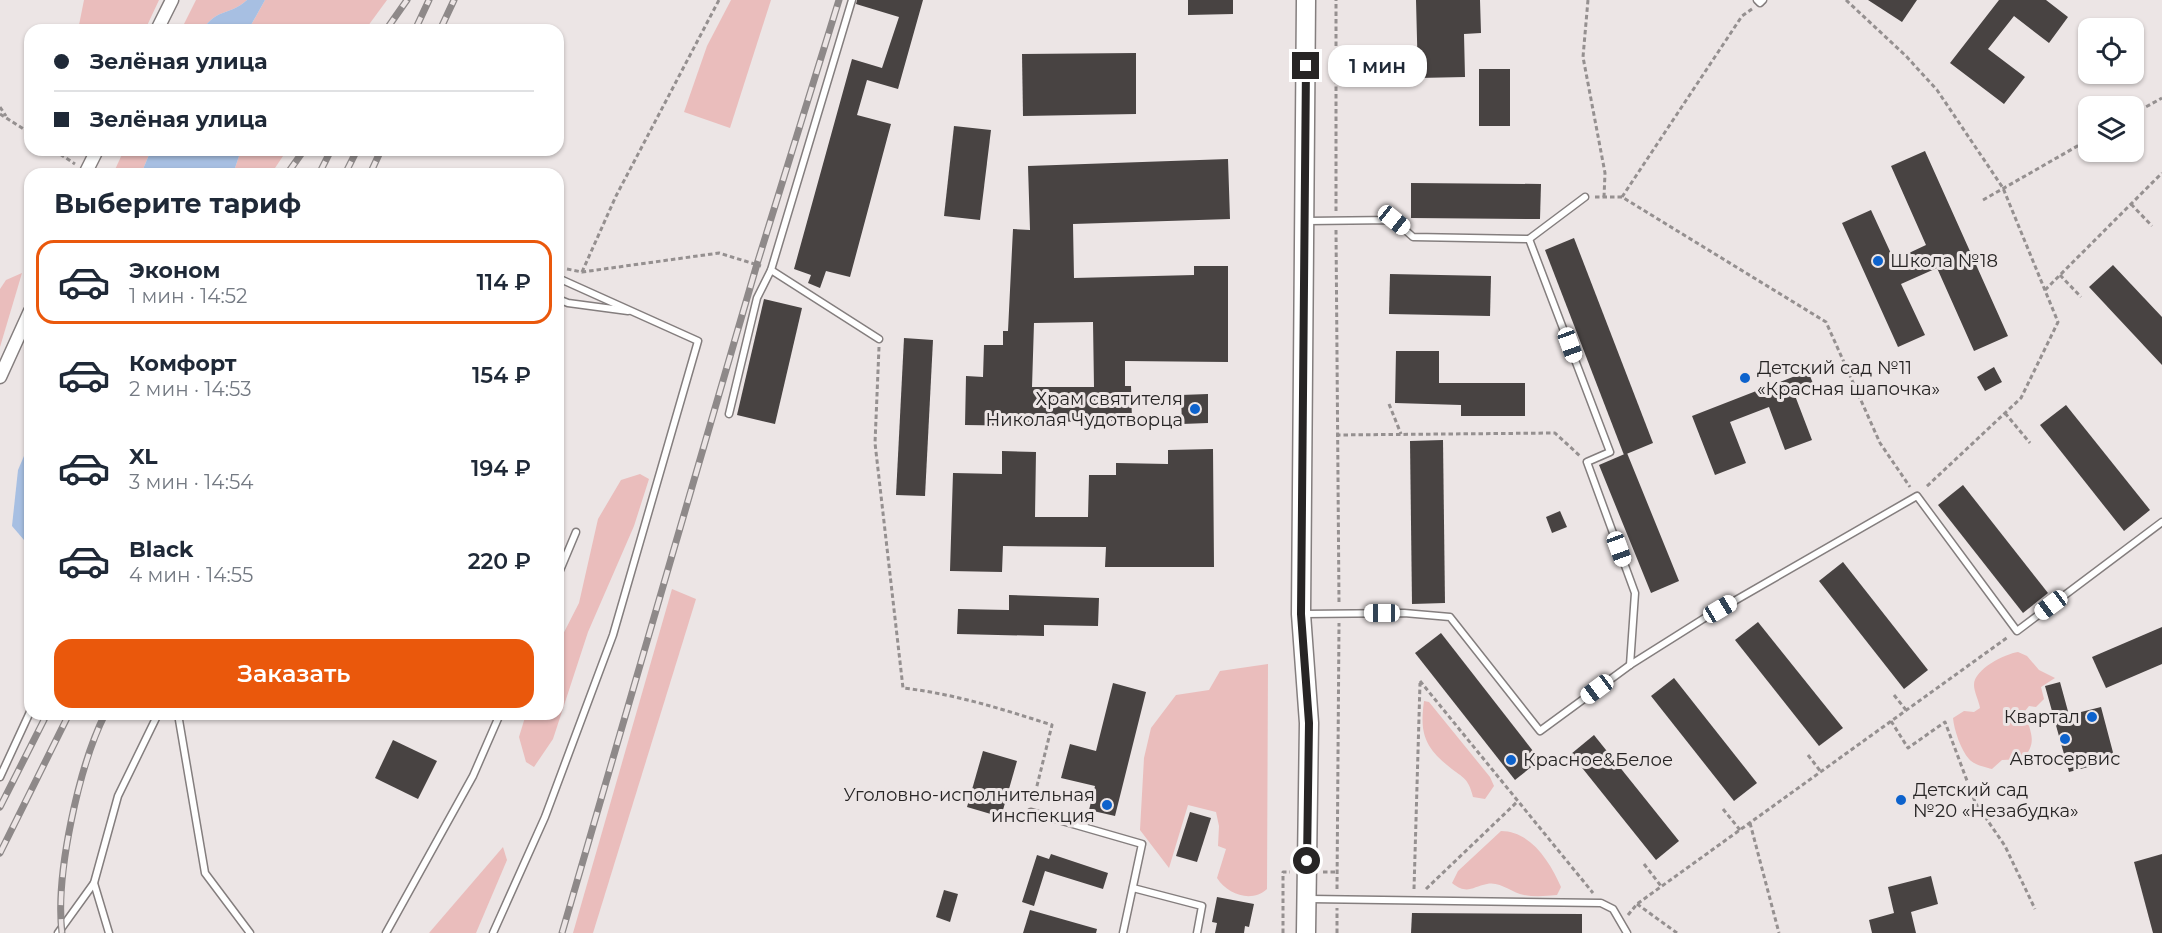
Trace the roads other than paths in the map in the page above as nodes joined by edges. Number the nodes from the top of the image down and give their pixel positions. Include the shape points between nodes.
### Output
1 (171, 0) edge
2 (852, 0) edge
3 (1306, 0) edge
4 (160, 24) edge
5 (1585, 197) road end
6 (1304, 221) junction
7 (1529, 239) junction
8 (771, 270) junction
9 (564, 281) edge
10 (564, 301) edge
11 (635, 312) junction
12 (24, 324) edge
13 (879, 339) road end
14 (0, 378) edge
15 (729, 414) dead end
16 (2162, 522) edge
17 (576, 532) dead end
18 (564, 561) edge
19 (1301, 614) junction
20 (1630, 664) junction
21 (26, 720) edge
22 (155, 720) edge
23 (179, 720) edge
24 (497, 720) edge
25 (0, 777) edge
26 (1031, 812) road end
27 (94, 883) junction
28 (1133, 888) junction
29 (1306, 899) junction
30 (58, 933) edge
31 (109, 933) edge
32 (250, 933) edge
33 (386, 933) edge
34 (493, 933) edge
35 (1123, 933) edge
36 (1197, 933) edge
37 (1306, 933) edge
38 (1627, 933) edge

1 - 4 street
2 - 8 lane
3 - 6 main road
5 - 7 lane
6 - 7 lane via 1394,220 1413,237
6 - 19 main road
7 - 20 lane via 1610,452 1587,462 1635,592
8 - 13 lane
8 - 15 lane via 757,298
9 - 11 lane
10 - 11 lane
11 - 34 lane via 698,340 613,635 545,817
12 - 14 street
16 - 20 lane via 2017,631 1917,496
17 - 18 lane
19 - 20 lane via 1450,616 1540,731
19 - 29 main road via 1309,723
21 - 25 lane
22 - 27 lane via 118,796
23 - 32 lane via 205,873
24 - 33 lane via 473,777
26 - 28 lane via 1142,844
27 - 30 lane
27 - 31 lane
28 - 35 lane
28 - 36 lane via 1202,906
29 - 37 main road
29 - 38 lane via 1601,903 1613,909

